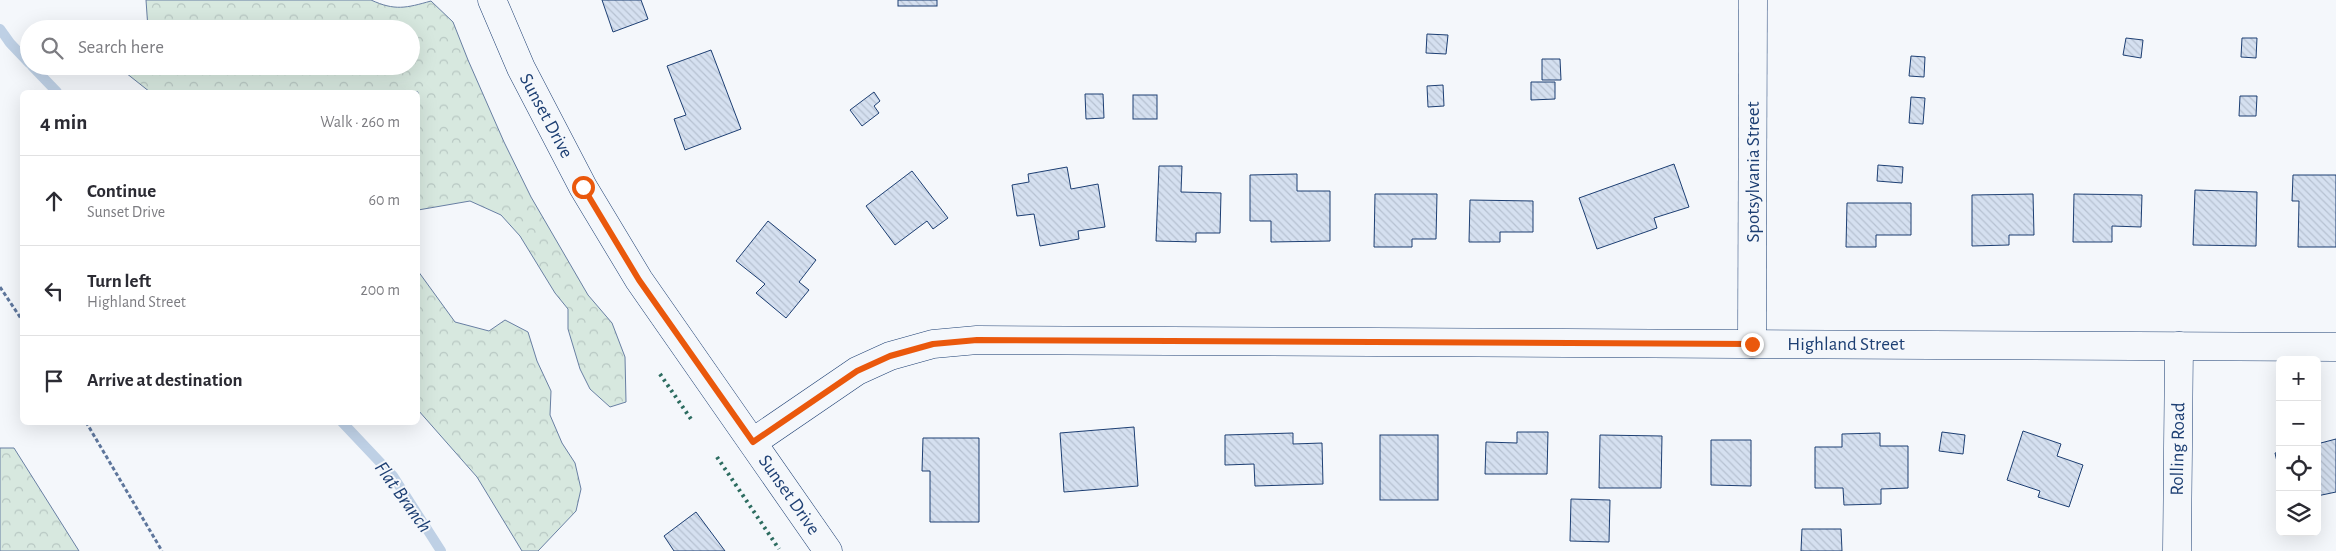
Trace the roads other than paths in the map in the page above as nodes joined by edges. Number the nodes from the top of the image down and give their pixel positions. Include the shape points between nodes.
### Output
1 (492, 0) edge
2 (1754, 0) edge
3 (1752, 344) junction
4 (2179, 346) junction
5 (2336, 347) edge
6 (753, 442) junction
7 (828, 551) edge
8 (2178, 551) edge

1 - 6 street, Sunset Drive via 521,68 583,187 639,280
2 - 3 street, Spotsylvania Street
3 - 4 street, Highland Street
3 - 6 street, Highland Street via 977,340 933,344 890,356 857,371
4 - 5 street, Highland Street
4 - 8 street, Rolling Road
6 - 7 street, Sunset Drive

